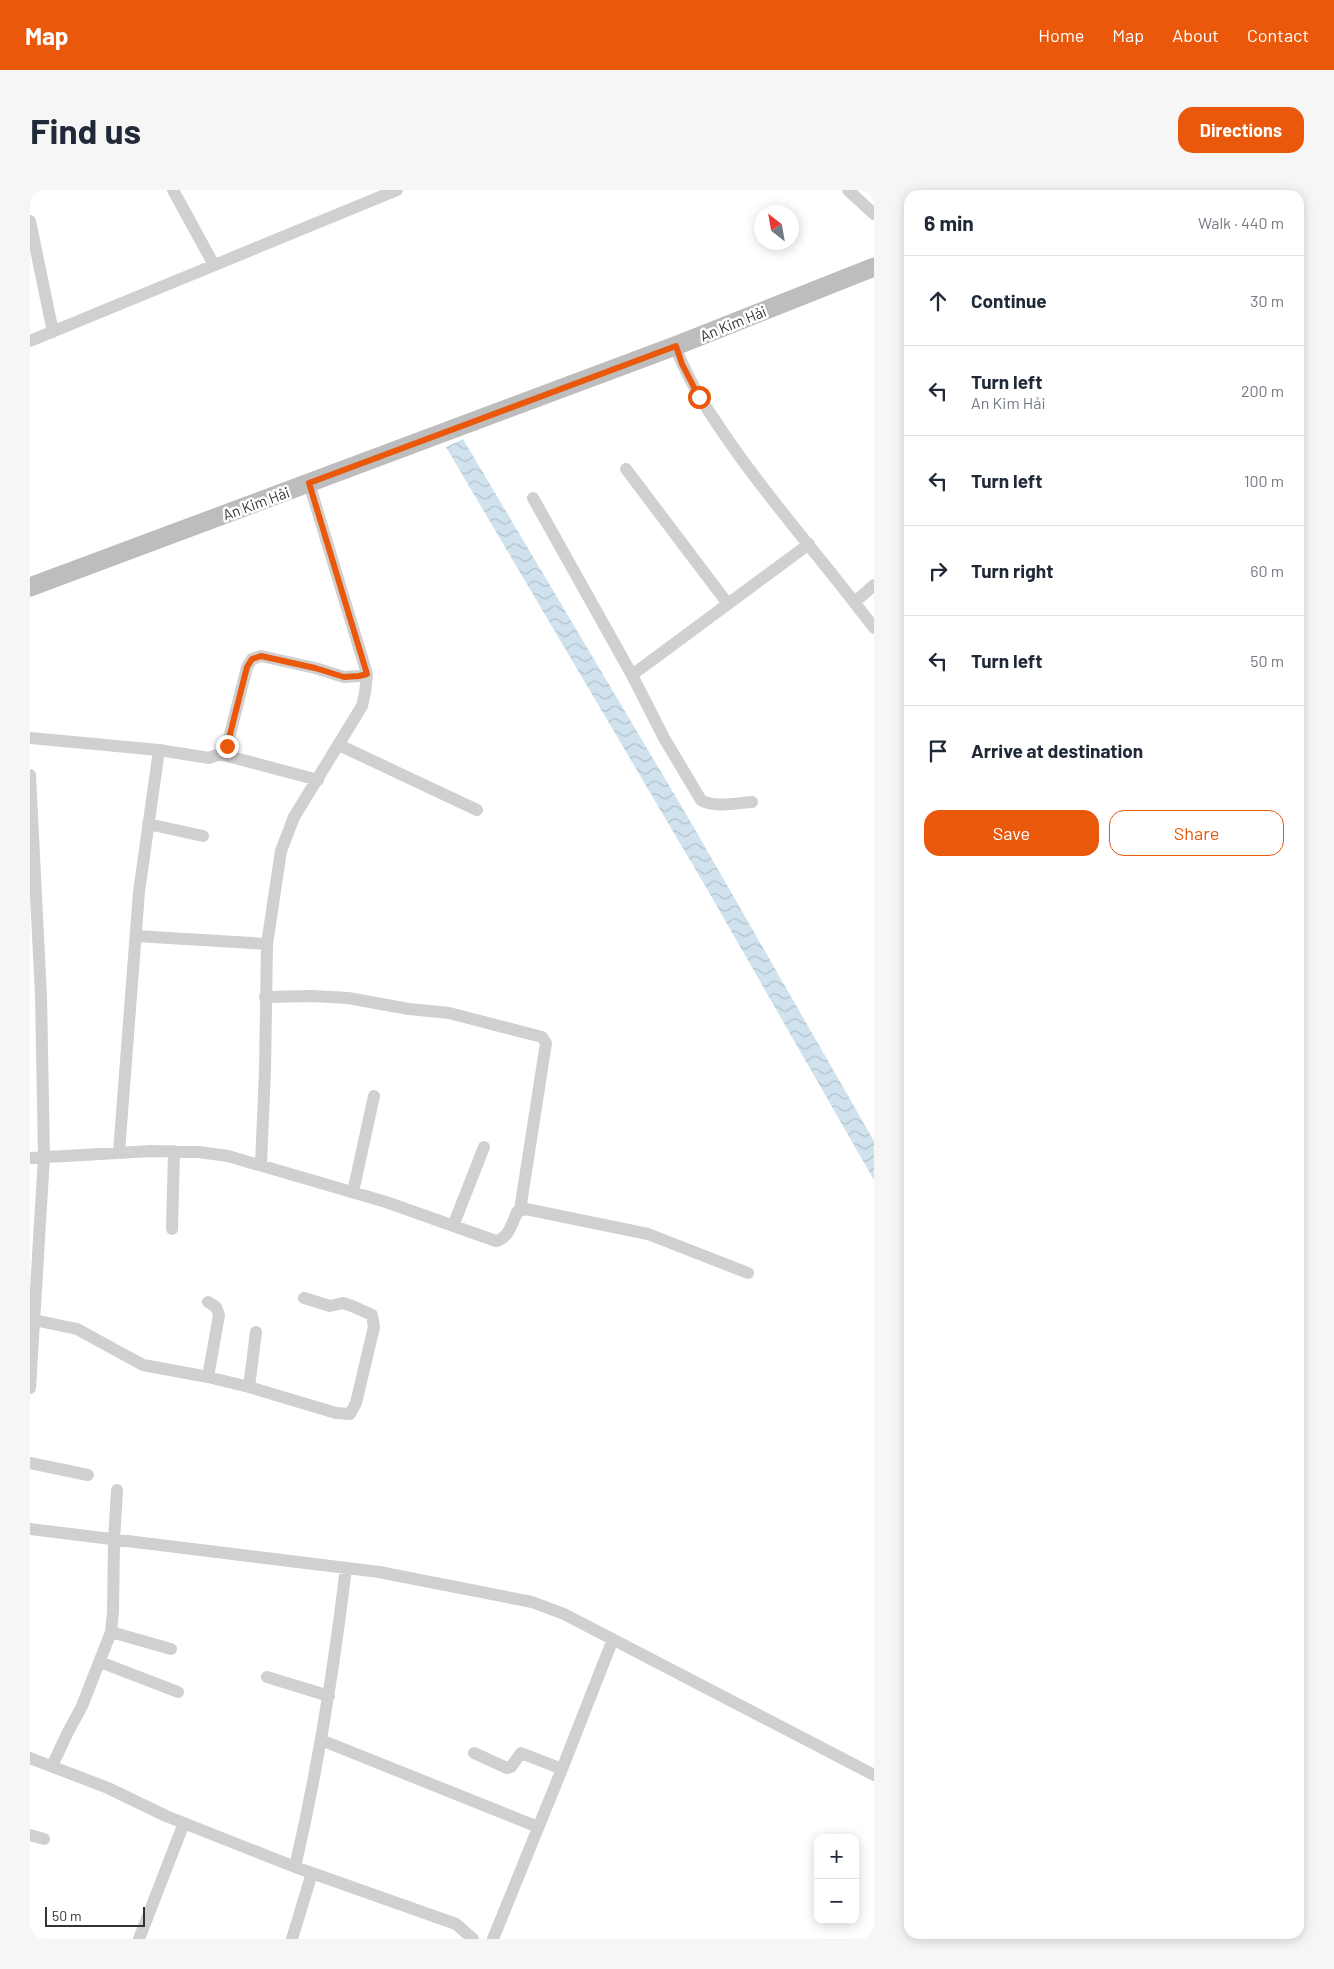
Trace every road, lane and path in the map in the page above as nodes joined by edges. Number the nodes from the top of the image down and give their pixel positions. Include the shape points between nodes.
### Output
1 (173, 190) edge
2 (396, 190) edge
3 (848, 190) edge
4 (874, 214) edge
5 (30, 221) edge
6 (214, 265) junction
7 (874, 267) edge
8 (53, 332) junction
9 (30, 341) edge
10 (676, 346) junction
11 (626, 469) dead end
12 (309, 483) junction
13 (533, 498) dead end
14 (809, 544) junction
15 (874, 584) edge
16 (30, 587) edge
17 (855, 602) junction
18 (728, 604) junction
19 (874, 628) edge
20 (367, 674) junction
21 (632, 675) junction
22 (30, 738) edge
23 (340, 745) junction
24 (159, 750) junction
25 (220, 754) junction
26 (30, 775) edge
27 (318, 780) junction
28 (752, 802) dead end
29 (477, 810) dead end
30 (148, 824) junction
31 (203, 836) dead end
32 (32, 870) edge
33 (136, 936) junction
34 (266, 944) junction
35 (265, 997) junction
36 (374, 1096) dead end
37 (484, 1148) dead end
38 (174, 1151) junction
39 (119, 1152) junction
40 (44, 1157) junction
41 (30, 1158) edge
42 (261, 1165) junction
43 (353, 1192) junction
44 (520, 1210) junction
45 (453, 1226) junction
46 (172, 1229) dead end
47 (748, 1272) dead end
48 (304, 1298) dead end
49 (208, 1302) dead end
50 (34, 1320) junction
51 (256, 1332) dead end
52 (208, 1377) junction
53 (249, 1387) junction
54 (30, 1388) edge
55 (30, 1463) edge
56 (88, 1475) dead end
57 (117, 1490) dead end
58 (30, 1529) edge
59 (114, 1540) junction
60 (346, 1568) junction
61 (111, 1632) junction
62 (613, 1639) junction
63 (171, 1649) dead end
64 (100, 1662) junction
65 (267, 1677) dead end
66 (178, 1692) dead end
67 (329, 1696) junction
68 (321, 1740) junction
69 (474, 1753) dead end
70 (30, 1758) edge
71 (52, 1766) junction
72 (562, 1769) junction
73 (874, 1775) edge
74 (184, 1823) junction
75 (538, 1827) junction
76 (30, 1835) edge
77 (44, 1839) dead end
78 (295, 1867) junction
79 (312, 1873) junction
80 (139, 1939) edge
81 (292, 1939) edge
82 (473, 1939) edge
83 (493, 1939) edge

1 - 6 street
2 - 6 street
3 - 4 street
5 - 8 street
6 - 8 street
7 - 10 street, An Kim Hải
8 - 9 street
10 - 12 street, An Kim Hải
10 - 14 street via 699,397 725,436
11 - 18 street
12 - 16 street, An Kim Hải
12 - 20 street
13 - 21 street
14 - 17 street
14 - 18 street
15 - 17 street
17 - 19 street
18 - 21 street
20 - 23 street via 362,706
20 - 25 street via 344,677 261,656 252,659 247,667 227,746
21 - 28 street via 701,800 716,804
22 - 24 street
23 - 27 street
23 - 29 street
24 - 25 street via 209,758
24 - 30 street
25 - 27 street
26 - 32 street
27 - 34 street via 286,835
30 - 31 street
30 - 33 street
32 - 40 street via 41,996
33 - 34 street
33 - 39 street
34 - 35 street
35 - 42 street
35 - 44 street via 348,998 449,1013 542,1037 546,1043
36 - 43 street
37 - 45 street
38 - 39 street
38 - 42 street via 228,1156
38 - 46 street
39 - 40 street
40 - 41 street
40 - 50 street
42 - 43 street
43 - 45 street
44 - 45 street via 506,1234 496,1241
44 - 47 street via 648,1234
48 - 53 street via 330,1306 343,1303 373,1318 374,1327 353,1410 350,1414 336,1413
49 - 52 street via 216,1307 219,1316
50 - 52 street via 77,1329 143,1365
50 - 54 street
51 - 53 street
52 - 53 street
55 - 56 street
57 - 59 street
58 - 59 street
59 - 60 street
59 - 61 street
60 - 62 street via 532,1602
60 - 67 street
61 - 63 street
61 - 64 street
62 - 72 street
62 - 73 street
64 - 66 street
64 - 71 street
65 - 67 street
67 - 68 street
68 - 75 street
68 - 78 street
69 - 72 street via 507,1768 521,1754
70 - 71 street
71 - 74 street
72 - 75 street
74 - 78 street
74 - 80 street
75 - 83 street
76 - 77 street
78 - 79 street
79 - 81 street
79 - 82 street via 456,1924

